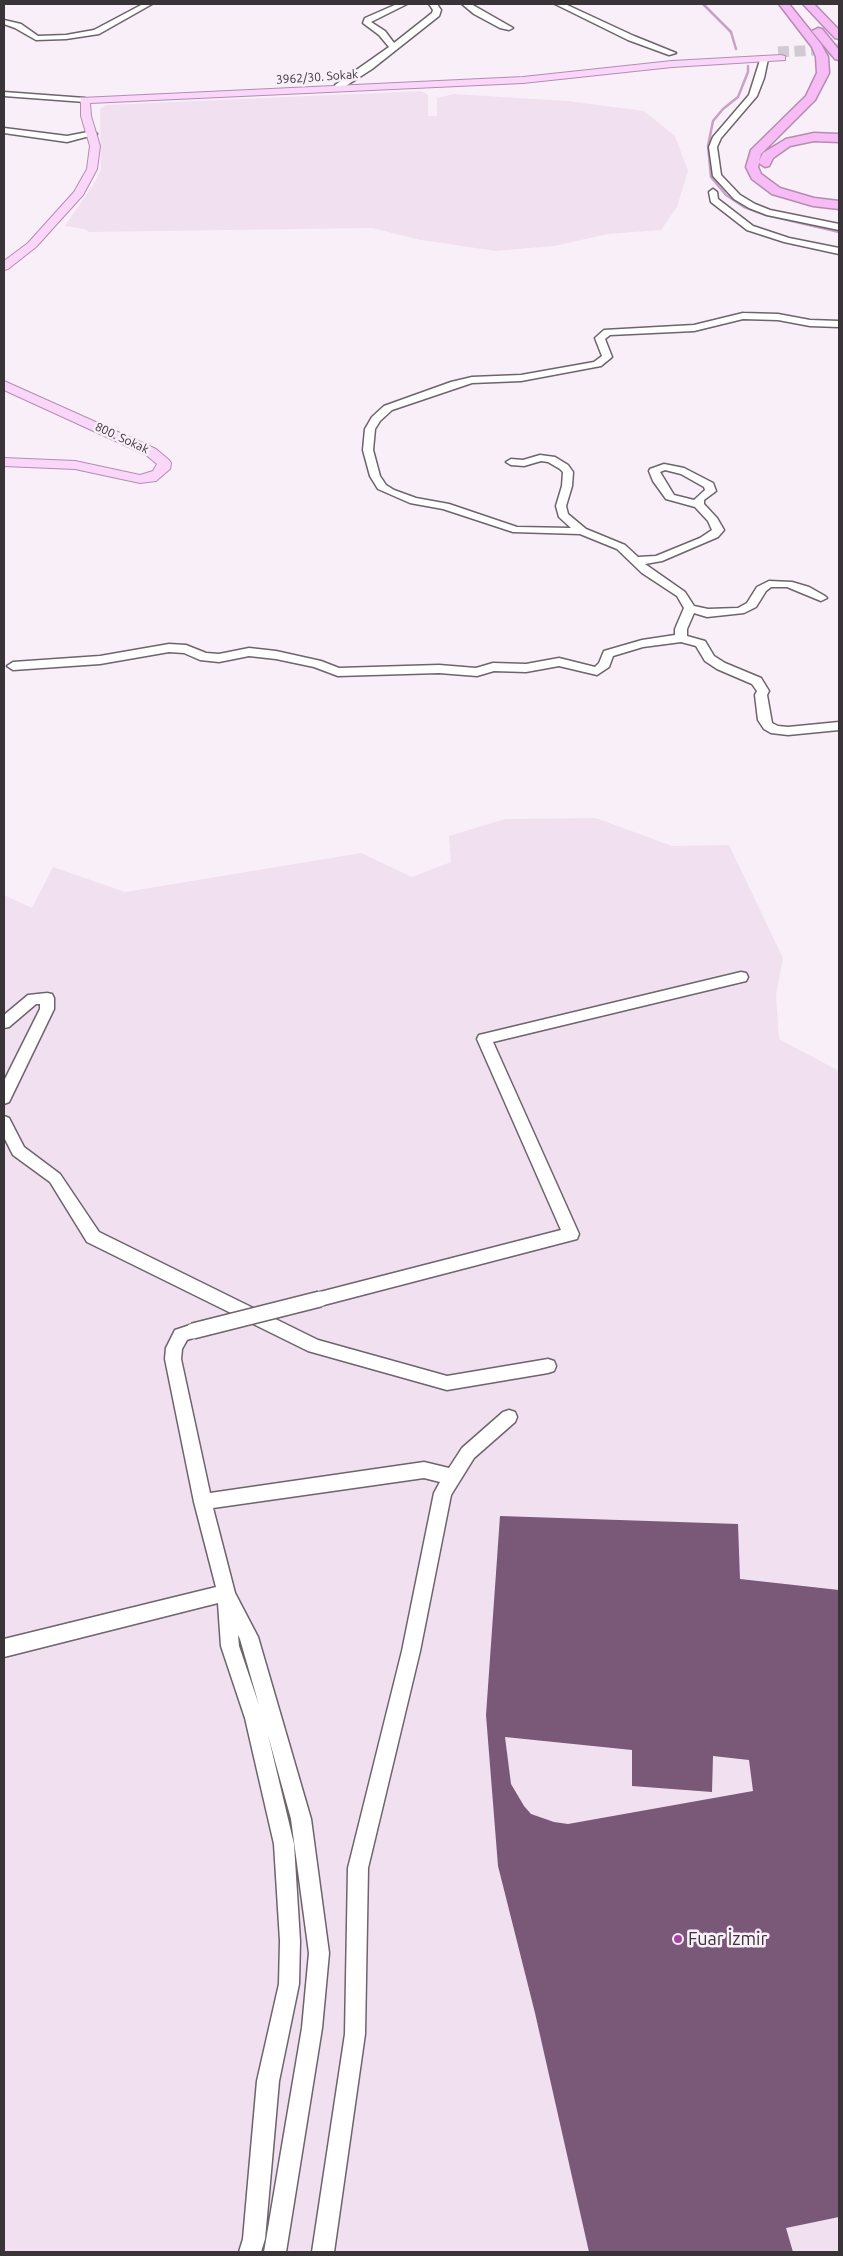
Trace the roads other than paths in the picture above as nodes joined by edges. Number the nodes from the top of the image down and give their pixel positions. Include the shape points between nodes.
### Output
1 (148, 4) edge
2 (403, 4) edge
3 (433, 4) edge
4 (466, 4) edge
5 (559, 4) edge
6 (784, 4) edge
7 (789, 4) edge
8 (808, 4) edge
9 (585, 6) dead end
10 (572, 10) junction
11 (4, 22) edge
12 (509, 28) dead end
13 (839, 36) edge
14 (631, 38) junction
15 (392, 47) junction
16 (654, 57) junction
17 (839, 57) edge
18 (672, 59) junction
19 (764, 59) junction
20 (632, 69) junction
21 (338, 87) junction
22 (4, 94) edge
23 (85, 100) junction
24 (4, 130) edge
25 (93, 134) junction
26 (839, 138) edge
27 (713, 192) dead end
28 (839, 198) edge
29 (839, 205) edge
30 (839, 227) edge
31 (839, 251) edge
32 (4, 267) edge
33 (839, 324) edge
34 (4, 385) edge
35 (4, 462) edge
36 (511, 462) dead end
37 (700, 505) junction
38 (582, 531) junction
39 (635, 561) junction
40 (822, 598) dead end
41 (690, 608) junction
42 (681, 638) junction
43 (13, 666) dead end
44 (839, 726) edge
45 (741, 977) dead end
46 (4, 1023) edge
47 (4, 1098) edge
48 (4, 1122) edge
49 (548, 1366) dead end
50 (509, 1417) dead end
51 (453, 1477) junction
52 (203, 1502) junction
53 (226, 1593) junction
54 (4, 1648) edge
55 (250, 2252) edge
56 (275, 2252) edge
57 (323, 2252) edge

1 - 11 street via 96,32 66,37 36,38 18,26
2 - 15 street via 367,23 382,33
3 - 15 street via 436,14
4 - 12 street
5 - 10 street
6 - 29 highway via 817,46 823,73 811,98 754,153 752,168 756,176 776,191 807,201
7 - 17 highway
8 - 13 highway
9 - 10 street
10 - 14 street
14 - 16 street
14 - 18 street
15 - 21 street
16 - 18 main road via 657,62
16 - 20 main road
18 - 19 main road
18 - 19 main road via 779,55
18 - 20 main road, 3962/30. Sokak
19 - 30 street via 753,96 716,137 717,176 737,198 752,206
20 - 21 main road, 3962/30. Sokak via 523,80
21 - 23 main road, 3962/30. Sokak
22 - 23 street, 3962/30. Sokak
23 - 25 main road via 86,116
24 - 25 street via 67,139
25 - 32 main road via 92,169 79,193 32,245
26 - 28 highway via 814,137 786,144 767,156 765,164 768,172 786,187 807,194
27 - 31 street via 714,200 750,228
33 - 38 street via 743,316 694,328 607,332 600,338 607,357 597,364 521,378 481,379 455,384 388,408 370,429 368,450 375,476 390,492 517,530
34 - 35 main road, 800. Sokak via 151,452 164,463 158,474 140,479 75,465
36 - 38 street via 551,459 564,467 568,472 561,506 563,515
37 - 37 street via 699,499 711,491 700,478 671,468 654,471 670,497
37 - 39 street via 718,530 714,535 658,559
38 - 39 street via 622,547
39 - 41 street via 681,594
40 - 41 street via 788,584 769,584 761,588 752,605 740,611 707,612
41 - 42 street via 681,629
42 - 43 street via 608,654 606,664 597,671 560,662 526,668 493,667 476,672 439,669 338,672 276,655 249,652 219,658 170,648 100,660
42 - 44 street via 701,644 709,658 721,666 757,681 763,691 764,720 775,730
45 - 52 street, bridge via 484,1039 571,1234 181,1335 174,1348 173,1359
46 - 47 street via 33,999 47,998 47,1009
48 - 49 street via 18,1151 55,1178 93,1238 314,1346 448,1383
50 - 51 street via 468,1453
51 - 52 street via 424,1470
51 - 57 street via 443,1493 411,1651 358,1868 355,2034
52 - 53 street
53 - 54 street
53 - 55 street via 230,1646 254,1718 284,1844 290,1941 289,1984 268,2081 254,2239
53 - 56 street via 249,1637 301,1819 319,1953 312,2028

